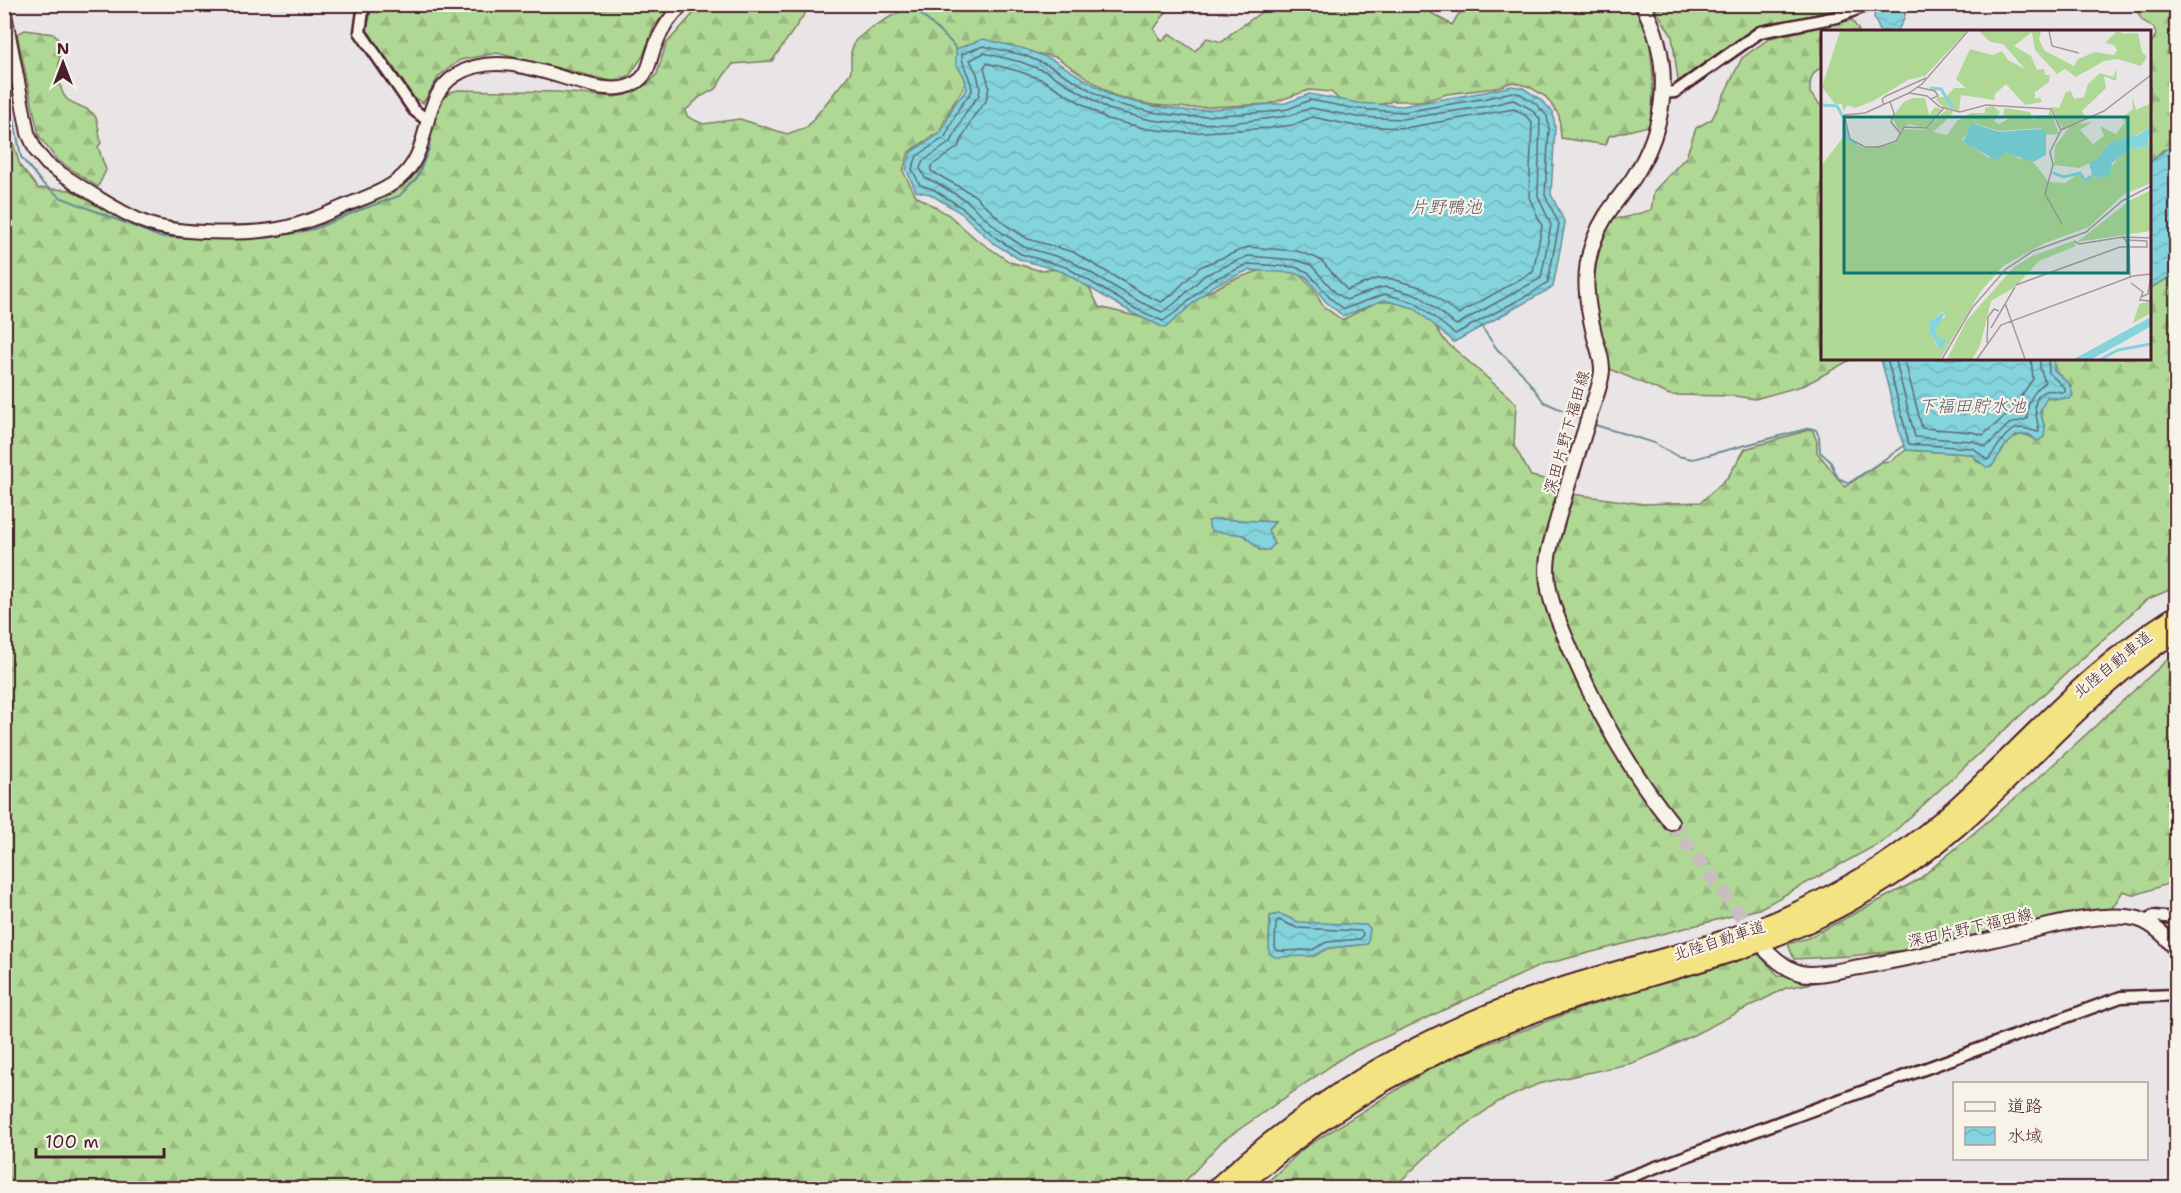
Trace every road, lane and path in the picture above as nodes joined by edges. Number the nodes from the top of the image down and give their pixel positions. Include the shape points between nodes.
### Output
1 (364, 4) edge
2 (684, 4) edge
3 (1642, 4) edge
4 (1870, 4) edge
5 (4, 9) edge
6 (1664, 93) junction
7 (427, 120) junction
8 (2176, 615) edge
9 (2176, 632) edge
10 (1671, 822) tunnel mouth
11 (2176, 918) edge
12 (2145, 922) junction
13 (2176, 950) edge
14 (1767, 951) dead end
15 (2176, 995) edge
16 (1216, 1188) edge
17 (1238, 1188) edge
18 (1599, 1188) edge

1 - 7 street via 360,32 414,110
2 - 7 street via 662,31 647,72 625,88 607,89 516,64 484,66 456,74 439,90
3 - 6 main road, 深田片野下福田線 via 1660,50
4 - 6 street via 1837,17 1760,32 1675,92
5 - 7 street via 28,133 36,151 47,164 125,213 162,228 206,232 269,230 313,220 401,178 417,154
6 - 10 main road, 深田片野下福田線 via 1650,147 1606,214 1593,240 1586,268 1588,304 1602,369 1549,553 1548,585 1553,609 1591,697 1616,743
8 - 16 highway, 北陸自動車道 via 2092,677 1931,830 1856,881 1766,925 1537,995 1451,1030 1406,1052 1321,1105
9 - 17 highway, 北陸自動車道 via 2102,688 1940,842 1868,891 1782,934 1539,1010 1455,1044 1329,1116
11 - 12 street via 2152,916
12 - 13 main road
12 - 14 main road, 深田片野下福田線 via 2117,917 2066,923 1910,958 1804,974 1789,969
15 - 18 street via 2121,997

